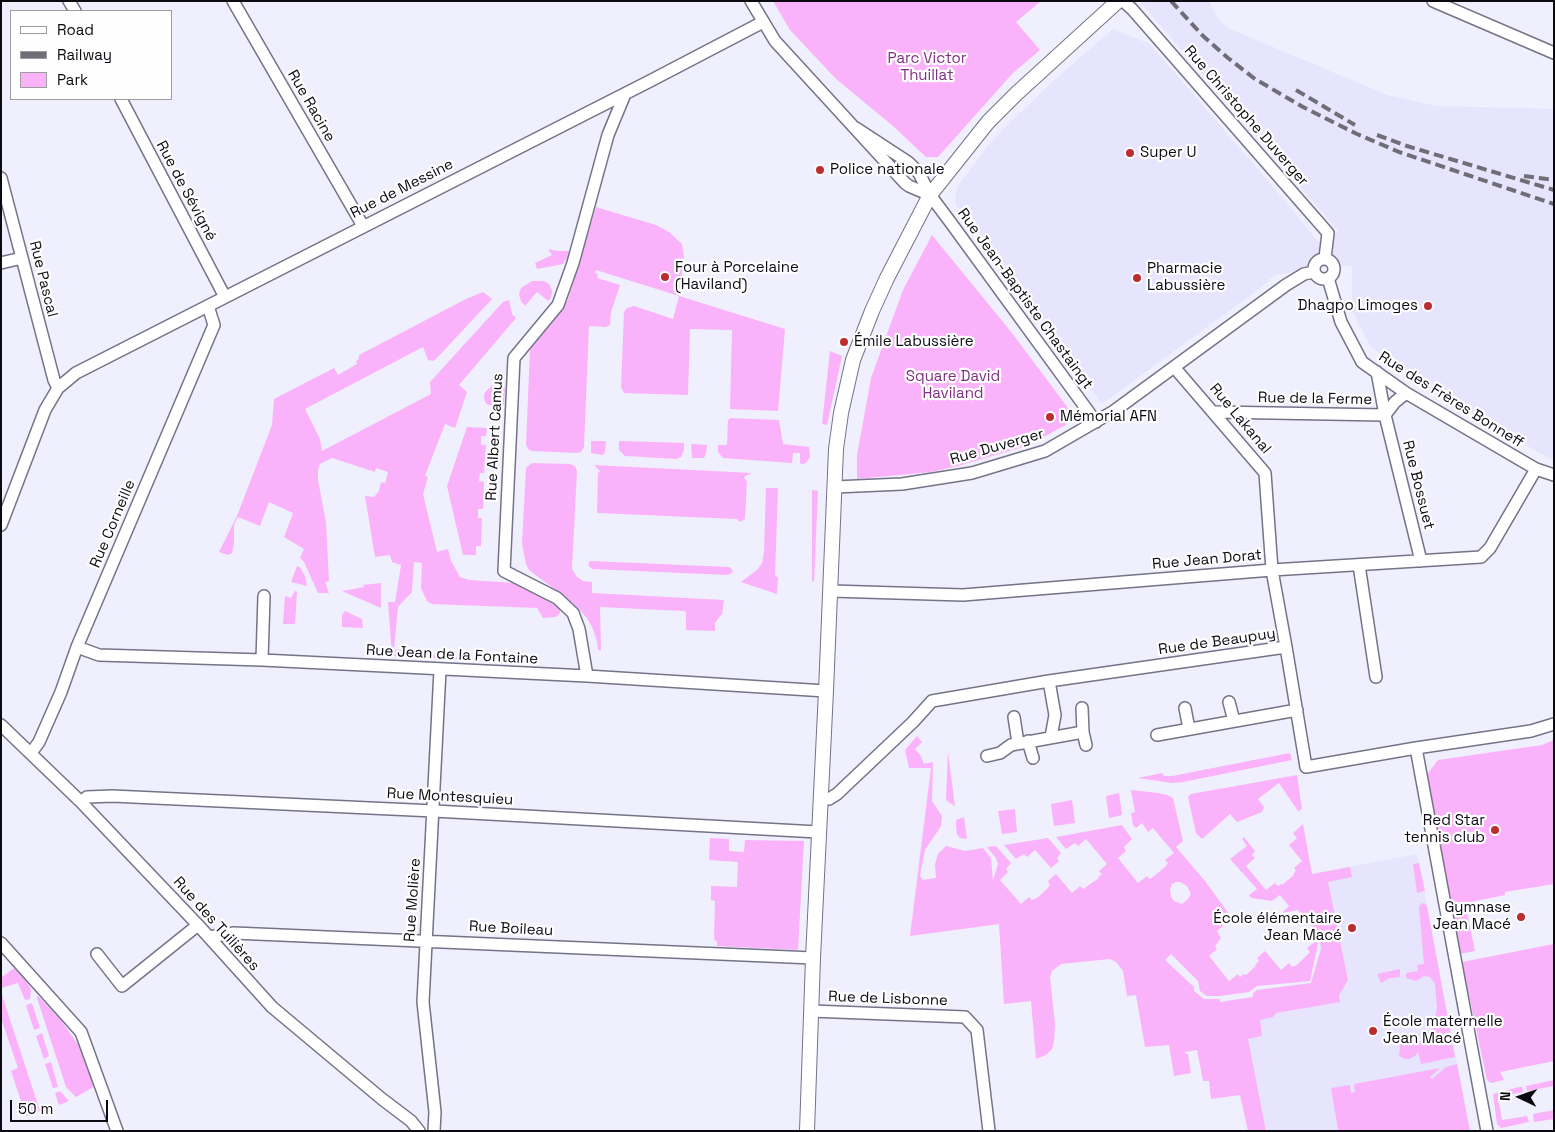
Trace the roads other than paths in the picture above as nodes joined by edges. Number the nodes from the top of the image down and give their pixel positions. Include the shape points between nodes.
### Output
1 (233, 1) edge
2 (751, 1) edge
3 (1118, 1) edge
4 (1123, 1) edge
5 (1433, 1) edge
6 (762, 22) junction
7 (1554, 53) edge
8 (625, 94) junction
9 (122, 100) edge
10 (856, 128) junction
11 (1, 178) edge
12 (930, 195) junction
13 (362, 226) junction
14 (22, 258) junction
15 (1325, 258) junction
16 (1, 263) edge
17 (1314, 272) junction
18 (1328, 278) junction
19 (225, 297) junction
20 (208, 306) junction
21 (1174, 367) junction
22 (1376, 372) junction
23 (58, 388) junction
24 (1406, 393) junction
25 (1215, 412) junction
26 (1385, 416) junction
27 (1096, 422) junction
28 (1536, 469) junction
29 (1554, 475) edge
30 (835, 487) junction
31 (1, 525) edge
32 (1421, 561) junction
33 (1359, 565) junction
34 (1272, 570) junction
35 (831, 591) junction
36 (264, 596) dead end
37 (77, 647) junction
38 (1286, 647) junction
39 (262, 660) junction
40 (440, 670) junction
41 (588, 676) junction
42 (1376, 677) dead end
43 (1049, 681) junction
44 (826, 691) junction
45 (1229, 702) dead end
46 (1082, 708) dead end
47 (1185, 708) dead end
48 (1297, 710) junction
49 (1014, 717) dead end
50 (1234, 721) junction
51 (1554, 724) edge
52 (1, 725) edge
53 (1188, 729) junction
54 (1083, 732) junction
55 (1157, 734) dead end
56 (1051, 737) junction
57 (1023, 742) junction
58 (1086, 745) dead end
59 (1416, 748) junction
60 (31, 754) junction
61 (987, 756) dead end
62 (1032, 758) dead end
63 (821, 799) junction
64 (81, 802) junction
65 (434, 811) junction
66 (818, 832) junction
67 (198, 924) junction
68 (209, 937) junction
69 (425, 940) junction
70 (1, 943) edge
71 (97, 954) dead end
72 (813, 958) junction
73 (811, 1011) junction
74 (117, 1131) edge
75 (419, 1131) edge
76 (434, 1131) edge
77 (807, 1131) edge
78 (989, 1131) edge
79 (1487, 1131) edge

1 - 13 street, Rue Racine
2 - 6 street
3 - 12 street via 988,122
4 - 15 street, Rue Christophe Duverger via 1328,233
5 - 7 street
6 - 8 street, Rue de Messine
6 - 10 street via 775,41
8 - 13 street, Rue de Messine
8 - 41 street, Rue Albert Camus via 608,135 573,263 558,305 514,358 504,571 557,598 572,613 579,629
9 - 19 street, Rue de Sévigné
10 - 12 street via 909,186
10 - 12 street, Rue Jean-Baptiste Chastaingt via 908,162 919,173
11 - 14 street, Rue Pascal
12 - 27 street, Rue Jean-Baptiste Chastaingt
12 - 30 street via 887,278 853,360 838,430
13 - 19 street, Rue de Messine
14 - 16 street
14 - 23 street, Rue Pascal
15 - 17 street via 1317,260
15 - 18 street via 1334,268
17 - 18 street via 1319,278
17 - 21 street via 1286,285
18 - 22 street, Rue des Frères Bonneff via 1341,322 1362,362
19 - 20 street, Rue de Messine
20 - 23 street, Rue de Messine via 76,373
20 - 37 street, Rue Corneille via 214,325
21 - 25 street, Rue Lakanal
21 - 27 street, Rue Duverger
22 - 24 street, Rue des Frères Bonneff
22 - 26 street, Rue Bossuet
23 - 31 street via 45,410
24 - 26 street
24 - 28 street, Rue des Frères Bonneff
25 - 26 street, Rue de la Ferme
25 - 34 street, Rue Lakanal via 1266,473
26 - 32 street, Rue Bossuet
27 - 30 street, Rue Duverger via 1045,451 972,473 902,484
28 - 29 street, Rue des Frères Bonneff
28 - 32 street, Rue Jean Dorat via 1490,548 1481,557
30 - 35 street
32 - 33 street, Rue Jean Dorat
33 - 34 street, Rue Jean Dorat
33 - 42 street
34 - 35 street, Rue Jean Dorat via 963,595
34 - 38 street, Rue Lakanal
35 - 44 street
36 - 39 street
37 - 39 street, Rue Jean de la Fontaine via 99,655
37 - 60 street, Rue Corneille via 61,692
38 - 43 street, Rue de Beaupuy
38 - 48 street, Rue de Beaupuy
39 - 40 street, Rue Jean de la Fontaine
40 - 41 street, Rue Jean de la Fontaine
40 - 65 street, Rue Molière
41 - 44 street, Rue Jean de la Fontaine
43 - 56 street via 1055,715
43 - 63 street, Rue de Beaupuy via 932,701 837,794
44 - 63 street
45 - 50 street
46 - 54 street
47 - 53 street
48 - 50 street
48 - 59 street, Rue de Beaupuy via 1306,767
49 - 57 street
50 - 53 street
51 - 59 street, Rue de Beaupuy via 1530,731
52 - 60 street, Rue des Tuilières
53 - 55 street
54 - 56 street
54 - 58 street
56 - 57 street
57 - 61 street
57 - 62 street
59 - 79 street
60 - 64 street, Rue des Tuilières
63 - 66 street
64 - 65 street, Rue Montesquieu via 87,797 112,796
64 - 67 street, Rue des Tuilières
65 - 66 street, Rue Montesquieu
65 - 69 street, Rue Molière
66 - 72 street
67 - 68 street, Rue des Tuilières
67 - 71 street via 122,986
68 - 69 street, Rue Boileau via 234,933
68 - 75 street, Rue des Tuilières via 272,1007
69 - 72 street, Rue Boileau
69 - 76 street, Rue Molière via 423,1002 436,1112
70 - 74 street via 81,1032
72 - 73 street
73 - 77 street
73 - 78 street, Rue de Lisbonne via 965,1017 977,1030

